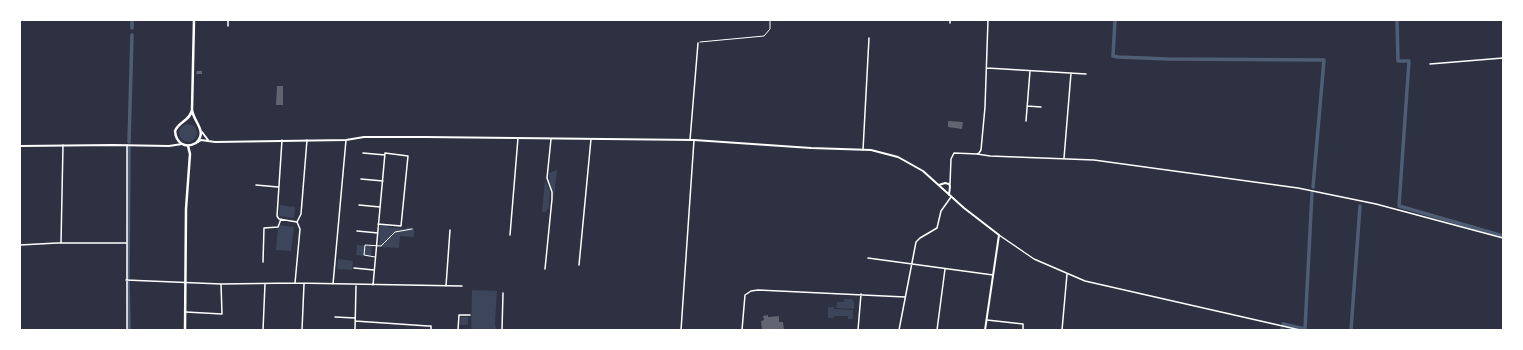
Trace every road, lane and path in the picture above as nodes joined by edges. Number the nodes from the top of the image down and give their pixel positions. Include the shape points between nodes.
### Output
1 (194, 20) edge
2 (228, 20) edge
3 (770, 20) edge
4 (950, 20) edge
5 (988, 20) edge
6 (950, 23) dead end
7 (228, 26) dead end
8 (869, 38) dead end
9 (698, 43) joint
10 (1503, 58) edge
11 (1430, 64) dead end
12 (987, 68) junction
13 (1030, 71) junction
14 (1071, 73) junction
15 (1086, 74) dead end
16 (1027, 106) junction
17 (1041, 107) dead end
18 (192, 110) junction
19 (186, 120) junction
20 (1026, 121) dead end
21 (197, 123) junction
22 (201, 132) junction
23 (518, 138) junction
24 (177, 139) junction
25 (551, 139) junction
26 (282, 140) junction
27 (307, 140) junction
28 (346, 140) junction
29 (591, 140) junction
30 (690, 140) junction
31 (694, 140) junction
32 (208, 141) junction
33 (198, 142) junction
34 (182, 144) junction
35 (194, 144) junction
36 (63, 145) junction
37 (127, 145) junction
38 (174, 145) junction
39 (20, 146) edge
40 (187, 146) junction
41 (863, 150) junction
42 (363, 153) dead end
43 (190, 154) junction
44 (977, 154) junction
45 (385, 155) junction
46 (1064, 158) junction
47 (361, 179) dead end
48 (950, 179) junction
49 (383, 181) junction
50 (946, 183) junction
51 (943, 184) junction
52 (256, 185) dead end
53 (938, 185) junction
54 (950, 185) junction
55 (278, 187) junction
56 (942, 188) junction
57 (949, 189) junction
58 (945, 190) junction
59 (949, 195) junction
60 (951, 197) junction
61 (359, 205) dead end
62 (380, 207) junction
63 (281, 219) junction
64 (297, 222) junction
65 (378, 224) junction
66 (412, 229) dead end
67 (450, 230) dead end
68 (356, 231) dead end
69 (378, 233) junction
70 (510, 235) dead end
71 (999, 235) junction
72 (1503, 238) edge
73 (61, 243) junction
74 (126, 243) junction
75 (20, 245) edge
76 (376, 246) junction
77 (375, 257) junction
78 (868, 258) dead end
79 (263, 262) dead end
80 (912, 264) junction
81 (579, 265) dead end
82 (354, 268) dead end
83 (545, 269) dead end
84 (945, 269) junction
85 (374, 270) junction
86 (1067, 274) junction
87 (993, 275) junction
88 (126, 280) junction
89 (185, 283) junction
90 (295, 283) junction
91 (221, 284) junction
92 (265, 284) junction
93 (304, 284) junction
94 (333, 284) junction
95 (356, 285) junction
96 (373, 285) junction
97 (446, 286) junction
98 (462, 286) dead end
99 (503, 293) dead end
100 (861, 294) junction
101 (905, 297) junction
102 (185, 312) junction
103 (470, 315) dead end
104 (335, 317) dead end
105 (355, 318) junction
106 (986, 320) junction
107 (355, 321) junction
108 (127, 330) edge
109 (185, 330) edge
110 (264, 330) edge
111 (302, 330) edge
112 (355, 330) edge
113 (431, 330) edge
114 (458, 330) edge
115 (502, 330) edge
116 (681, 330) edge
117 (742, 330) edge
118 (858, 330) edge
119 (899, 330) edge
120 (937, 330) edge
121 (985, 330) edge
122 (1022, 330) edge
123 (1062, 330) edge
124 (1300, 330) edge

1 - 18 main road
2 - 7 street
3 - 9 path via 770,29 764,36
4 - 6 street
5 - 12 street
8 - 41 street
9 - 30 street
10 - 11 street
12 - 13 street
12 - 44 street via 982,144 980,153
13 - 14 street
13 - 16 street
14 - 15 street
14 - 46 street
16 - 17 street
16 - 20 street
18 - 19 main road
18 - 21 main road
19 - 21 main road
19 - 24 main road via 179,124 175,131
21 - 22 main road
22 - 32 street
22 - 33 main road
23 - 25 street
23 - 28 street via 364,137
23 - 70 street
24 - 34 main road
24 - 38 street
25 - 29 street
25 - 83 street via 547,178 552,199
26 - 27 street
26 - 32 street
26 - 55 street
27 - 28 street
27 - 64 street via 301,214
28 - 94 street
29 - 30 street
29 - 81 street
30 - 31 street
31 - 41 street
31 - 116 street
32 - 33 street
33 - 35 main road
34 - 38 street
34 - 40 main road
35 - 40 main road
35 - 43 main road
36 - 37 street
36 - 39 street
36 - 73 street
37 - 38 street
37 - 74 street
40 - 43 main road
41 - 53 street via 884,152 898,157 923,171
42 - 45 street
43 - 89 main road
44 - 46 street
44 - 48 street via 954,153 951,159
45 - 49 street
45 - 65 street via 408,156 402,218 401,226
46 - 72 street via 1298,188 1376,204
47 - 49 street
48 - 50 street
48 - 54 street
49 - 62 street
50 - 51 street
50 - 54 street
51 - 53 street
51 - 56 street
52 - 55 street
53 - 56 street
54 - 57 street
55 - 63 street via 276,214
56 - 58 street
57 - 58 street
57 - 59 street
58 - 59 street
59 - 60 street
60 - 71 street
60 - 80 street via 941,211 938,228 916,242
61 - 62 street
62 - 65 street
63 - 64 street
63 - 79 street via 278,227 264,228
64 - 90 street via 300,229
65 - 69 street
66 - 76 street via 397,231 382,246
67 - 97 street
68 - 69 street
69 - 76 street
71 - 86 street via 1034,259
71 - 87 street
73 - 74 street
73 - 75 street
74 - 88 street
76 - 77 street
76 - 77 street via 365,245 364,255
77 - 85 street
78 - 80 street
80 - 84 street
80 - 101 street
82 - 85 street
84 - 87 street
84 - 120 street
85 - 96 street
86 - 123 street
86 - 124 street via 1085,281
87 - 106 street
88 - 89 street
88 - 108 street
89 - 91 street
89 - 102 main road
90 - 92 street
90 - 93 street
91 - 92 street
91 - 102 street via 222,314
92 - 110 street
93 - 94 street
93 - 111 street
94 - 95 street
95 - 96 street
95 - 105 street
96 - 97 street
97 - 98 street
99 - 115 street
100 - 101 street
100 - 117 street via 751,291 746,294 744,300
100 - 118 street
101 - 119 street
102 - 109 main road
103 - 114 street via 459,315
104 - 105 street
105 - 107 street
106 - 121 street
106 - 122 street via 1023,324
107 - 112 street
107 - 113 street via 431,326

